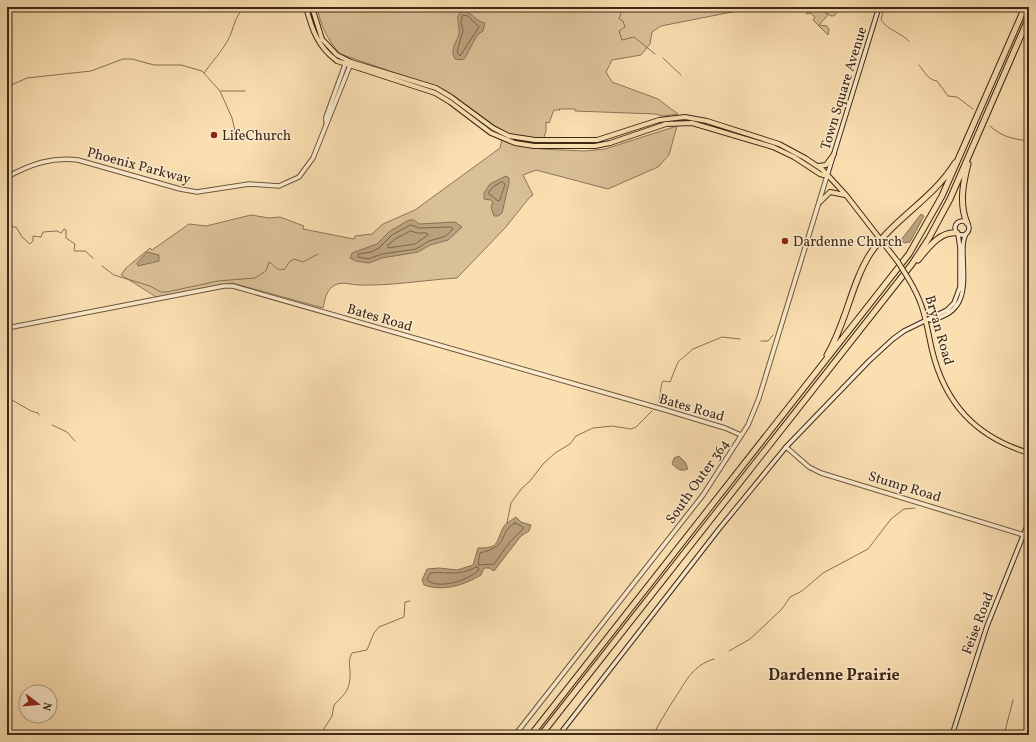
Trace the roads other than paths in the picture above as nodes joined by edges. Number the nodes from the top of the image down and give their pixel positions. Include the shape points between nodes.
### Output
1 (306, 7) edge
2 (312, 7) edge
3 (880, 7) edge
4 (1025, 7) edge
5 (1029, 17) edge
6 (348, 64) junction
7 (973, 146) junction
8 (963, 150) junction
9 (834, 154) junction
10 (818, 166) junction
11 (828, 176) junction
12 (7, 177) edge
13 (846, 195) junction
14 (820, 202) junction
15 (967, 223) junction
16 (957, 233) junction
17 (966, 234) junction
18 (881, 239) junction
19 (897, 284) junction
20 (927, 321) junction
21 (7, 328) edge
22 (816, 373) junction
23 (742, 435) junction
24 (786, 447) junction
25 (1029, 453) edge
26 (1029, 521) edge
27 (1024, 535) junction
28 (514, 735) edge
29 (531, 735) edge
30 (541, 735) edge
31 (559, 735) edge
32 (952, 735) edge

1 - 6 main road via 318,42 330,56
2 - 6 main road via 322,39
3 - 9 street, Town Square Avenue
4 - 8 highway
5 - 7 highway
6 - 10 main road, Bryan Road via 436,88 494,128 520,139 597,140 659,120 685,117 707,121 773,142 798,153
6 - 11 main road via 435,93 491,133 515,143 534,146 595,146 662,125 692,123 772,147
6 - 12 street, Phoenix Parkway via 330,118 326,122 311,162 298,177 283,185 249,184 198,192 78,160 61,159 36,163
7 - 15 highway via 963,189 963,210
7 - 19 highway via 938,222
8 - 18 highway via 942,181
8 - 22 highway via 939,204 912,250
9 - 10 main road via 826,165
9 - 11 street, Town Square Avenue
10 - 11 main road, Bryan Road
11 - 13 main road, Bryan Road
11 - 14 street, South Outer 364
13 - 14 main road via 830,192
13 - 18 main road, Bryan Road
14 - 23 street, South Outer 364 via 759,398
15 - 16 street via 957,222
15 - 17 street via 969,229
16 - 17 street
16 - 19 highway via 949,232 936,241
16 - 20 street via 960,264 958,295 949,308
17 - 20 street via 963,242 964,286 961,300 950,313
18 - 20 main road, Bryan Road, bridge via 920,299
18 - 22 highway via 867,260 834,342
19 - 30 highway
20 - 24 street via 893,339
20 - 25 main road, Bryan Road via 937,364 949,392 962,412 987,435
21 - 23 street, Bates Road via 232,286 662,409
22 - 29 highway
23 - 28 street, South Outer 364 via 704,496
24 - 27 street, Stump Road via 809,467 821,473
24 - 31 street
26 - 27 street, Feise Road
27 - 32 street, Feise Road via 987,626

